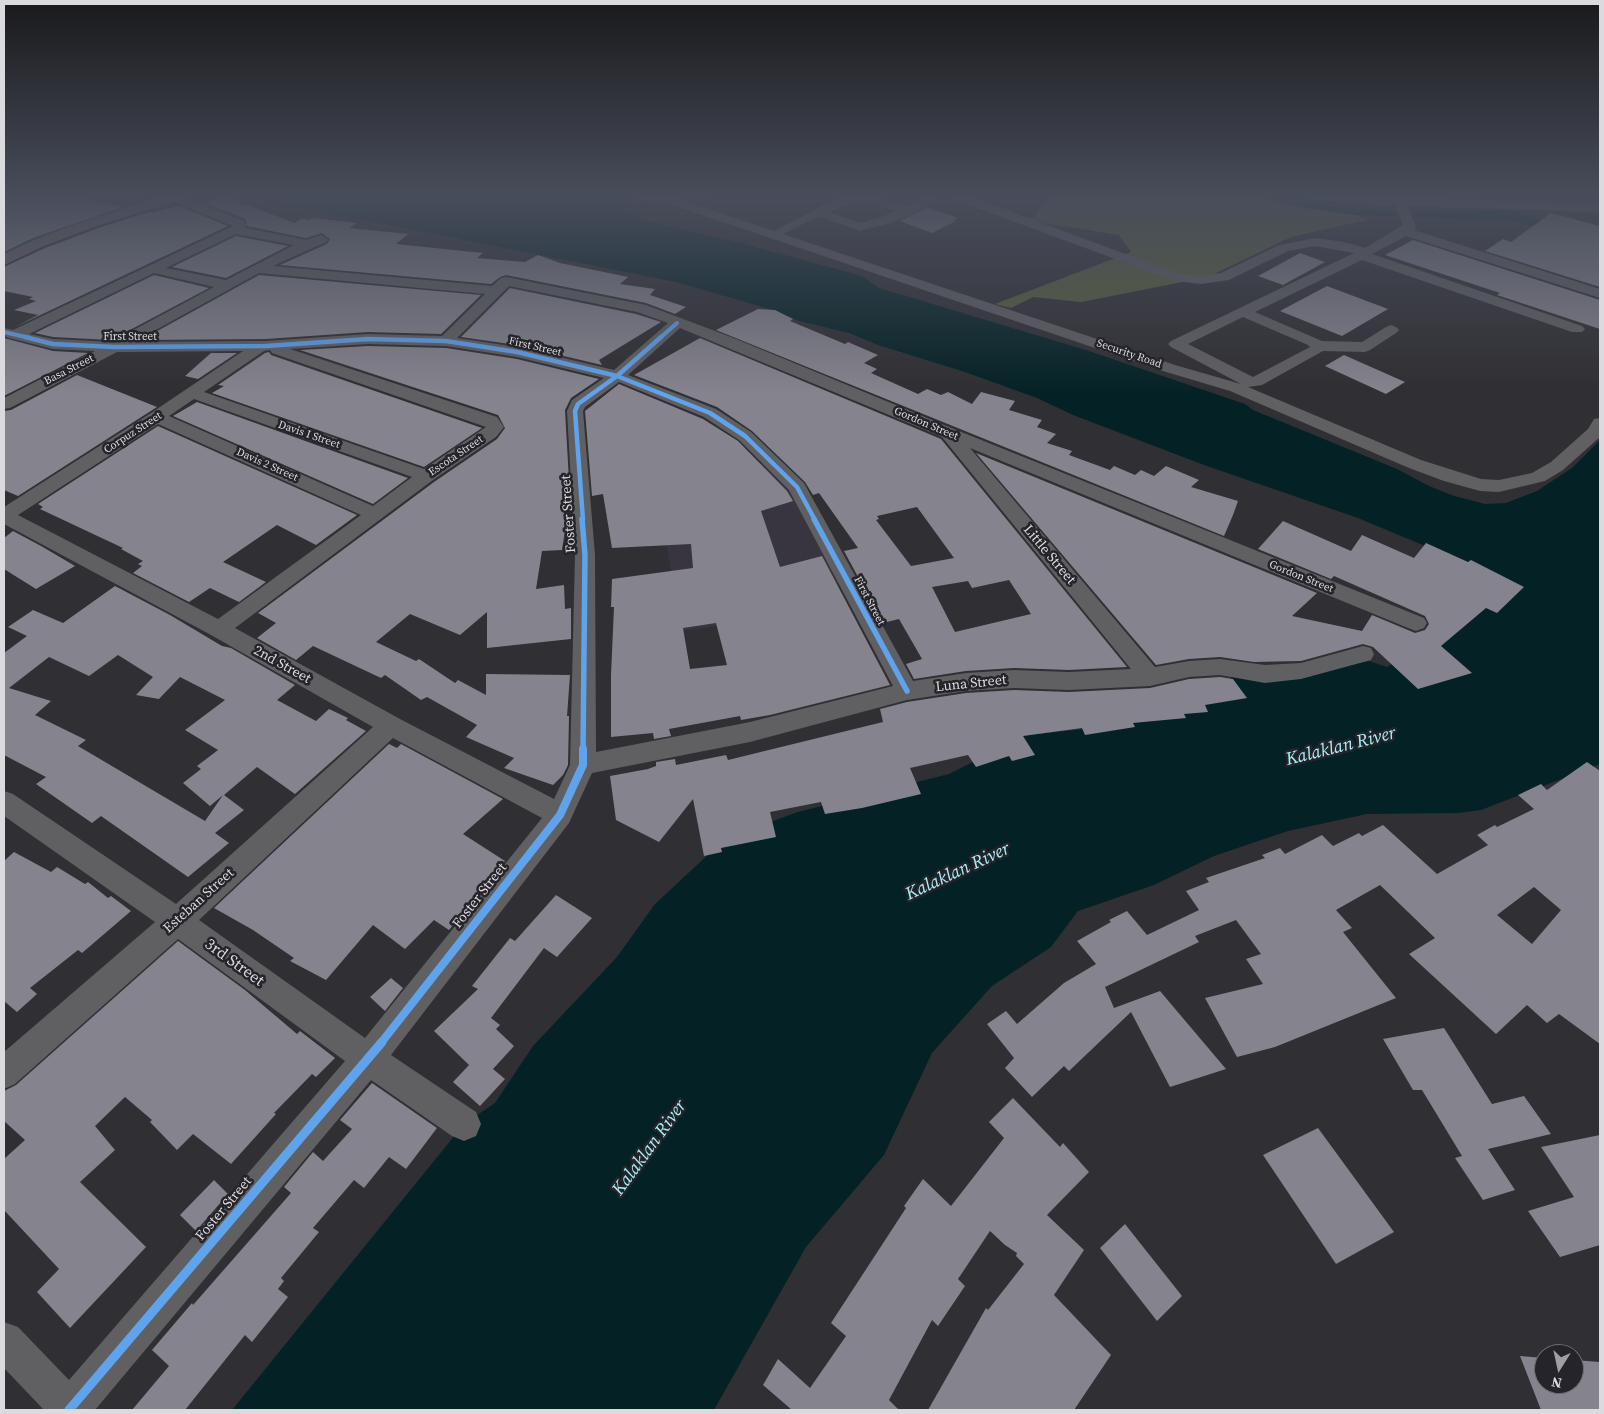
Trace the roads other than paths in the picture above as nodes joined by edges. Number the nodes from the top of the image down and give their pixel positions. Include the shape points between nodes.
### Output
1 (171, 261) edge
2 (273, 261) edge
3 (850, 261) edge
4 (1132, 261) edge
5 (1257, 261) edge
6 (1349, 261) edge
7 (1383, 261) edge
8 (1522, 261) edge
9 (257, 269) junction
10 (152, 270) junction
11 (227, 285) junction
12 (495, 291) junction
13 (1600, 294) edge
14 (1243, 312) junction
15 (677, 323) junction
16 (1577, 329) dead end
17 (1391, 330) dead end
18 (9, 334) edge
19 (446, 341) junction
20 (263, 346) junction
21 (1318, 346) junction
22 (114, 347) junction
23 (617, 376) junction
24 (192, 393) junction
25 (4, 404) edge
26 (157, 417) junction
27 (1600, 423) edge
28 (948, 434) junction
29 (426, 476) junction
30 (376, 514) junction
31 (4, 516) edge
32 (1416, 623) dead end
33 (219, 629) junction
34 (1363, 654) dead end
35 (1150, 677) junction
36 (907, 691) junction
37 (392, 726) junction
38 (583, 765) junction
39 (4, 802) edge
40 (560, 816) junction
41 (177, 921) junction
42 (368, 1060) junction
43 (4, 1073) edge
44 (464, 1124) dead end
45 (4, 1341) edge
46 (70, 1410) edge

1 - 10 street
2 - 9 street, Basa Street
3 - 27 street, Security Road via 1236,388 1415,464 1480,485 1499,486 1538,477 1557,466 1595,432
4 - 5 street via 1175,277 1201,280 1224,277
6 - 14 street
7 - 16 street
8 - 13 street
9 - 11 street, Basa Street
9 - 12 street
10 - 11 street
10 - 18 street
11 - 22 street, Basa Street
12 - 15 street, Gordon Street via 503,282 510,281 641,308
12 - 19 street, Gordon Street
14 - 21 street
14 - 21 street via 1176,344 1251,383 1316,350
15 - 23 street, Foster Street
15 - 28 street, Gordon Street via 726,340
17 - 21 street via 1365,347
18 - 22 street, First Street via 53,344
19 - 20 street, First Street via 368,340
19 - 23 street, First Street via 517,352
20 - 22 street, First Street
20 - 24 street, Corpuz Street
20 - 29 street, Escota Street via 490,422 494,427 490,433
22 - 25 street, Basa Street
23 - 36 street, First Street via 710,414 745,436 797,487
23 - 38 street, Foster Street via 578,404 575,411 585,555
24 - 26 street, Corpuz Street
24 - 29 street, Davis I Street
26 - 30 street, Davis 2 Street
26 - 31 street, Corpuz Street
28 - 32 street, Gordon Street
28 - 35 street, Little Street
29 - 30 street, Escota Street
30 - 33 street, Escota Street
31 - 33 street, 2nd Street
33 - 37 street, 2nd Street
34 - 35 street, Luna Street via 1301,671 1265,674 1232,668 1203,668
35 - 36 street, Luna Street via 1069,681 1014,679
36 - 38 street, Luna Street via 750,732
37 - 40 street, 2nd Street
37 - 41 street, Esteban Street
38 - 40 street, Foster Street
39 - 41 street, 3rd Street
40 - 42 street, Foster Street
41 - 42 street, 3rd Street
41 - 43 street, Esteban Street
42 - 44 street, 3rd Street
42 - 46 street, Foster Street
45 - 46 street

